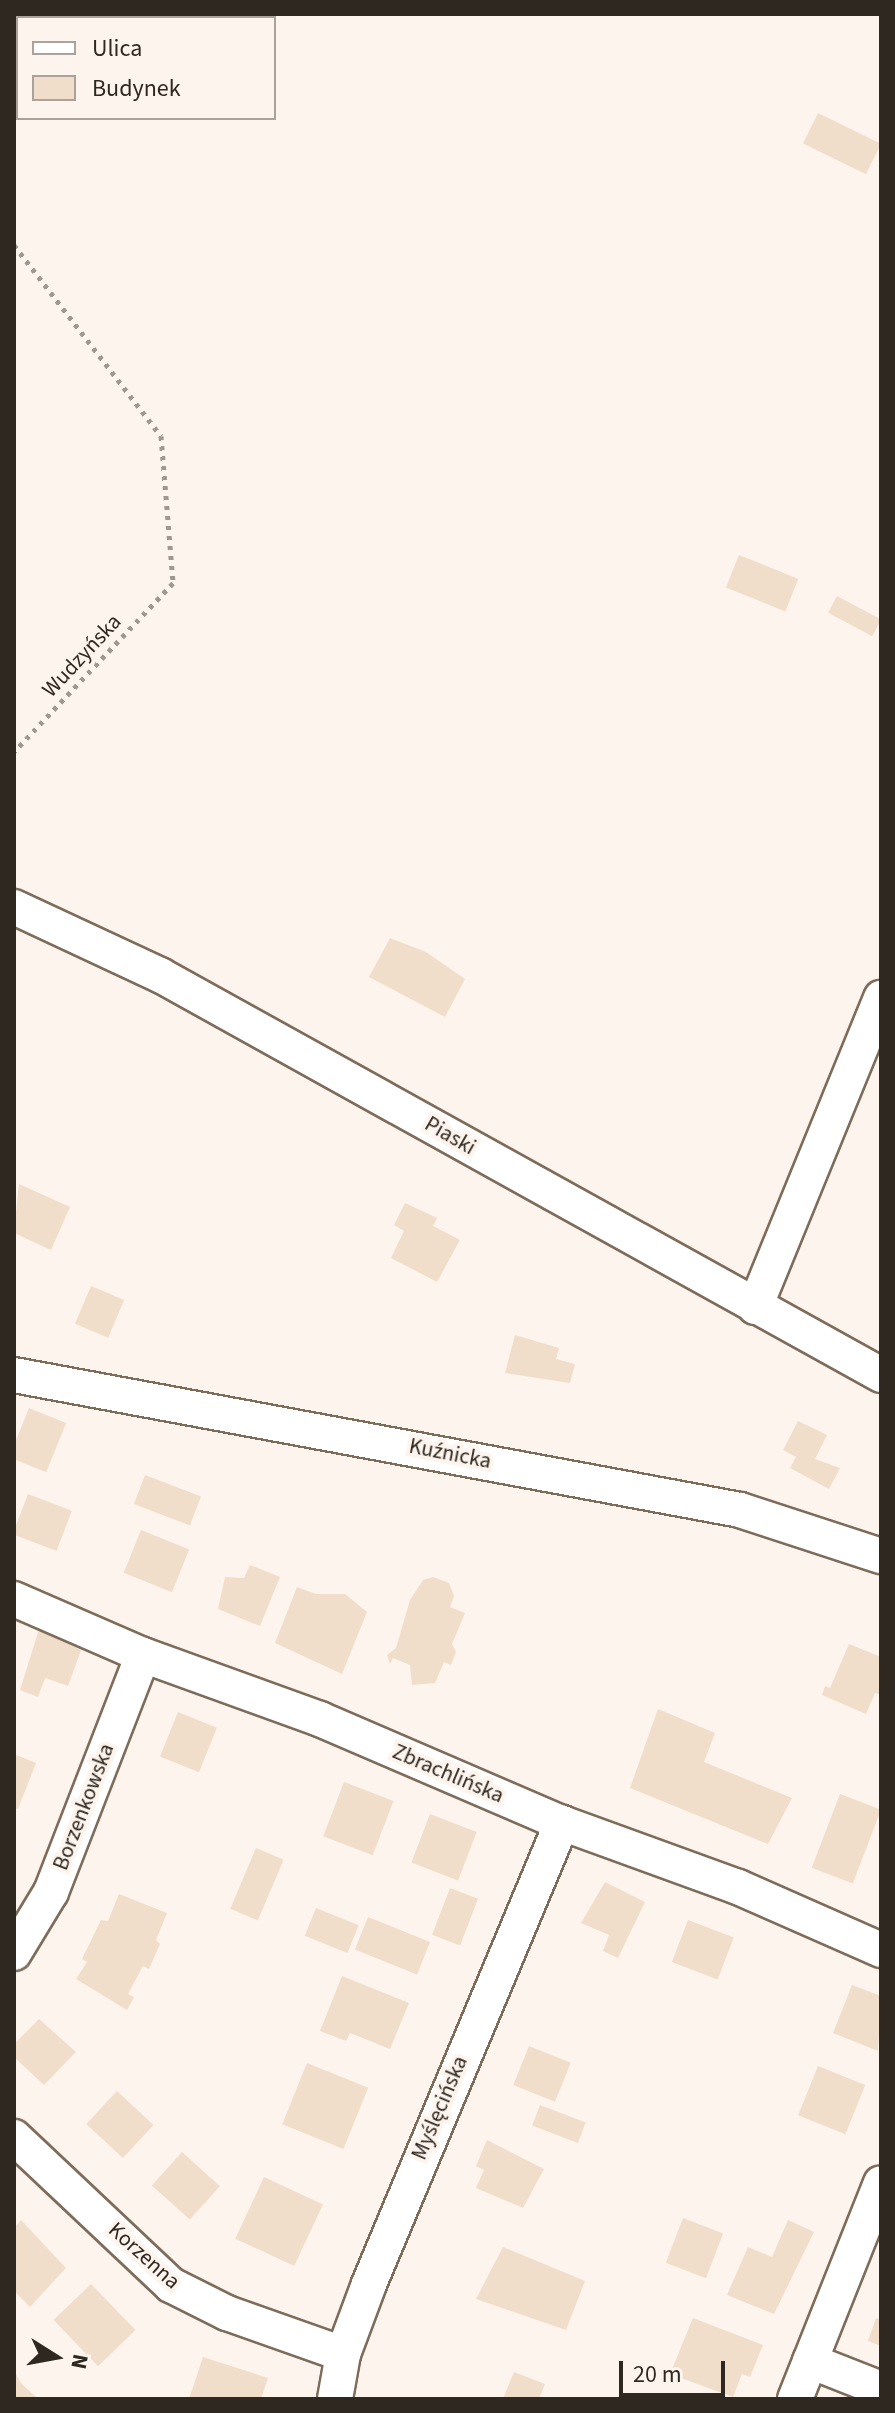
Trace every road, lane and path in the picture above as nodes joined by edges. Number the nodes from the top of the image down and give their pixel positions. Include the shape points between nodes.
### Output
1 (14, 245) edge
2 (14, 752) edge
3 (14, 907) edge
4 (881, 998) edge
5 (755, 1307) junction
6 (14, 1375) edge
7 (881, 1375) edge
8 (881, 1556) edge
9 (14, 1599) edge
10 (143, 1655) junction
11 (562, 1823) junction
12 (881, 1950) edge
13 (14, 1953) edge
14 (14, 2137) edge
15 (881, 2183) edge
16 (343, 2354) junction
17 (810, 2361) junction
18 (881, 2389) edge
19 (335, 2399) edge
20 (795, 2399) edge

1 - 2 path, Wudzyńska via 161,436 173,583
3 - 5 street, Piaski via 160,975
4 - 5 street
5 - 7 street, Piaski
6 - 8 street, Kuźnicka via 740,1510
9 - 10 street, Zbrachlińska
10 - 11 street, Zbrachlińska via 320,1719
10 - 13 street, Borzenkowska via 51,1892
11 - 12 street, Zbrachlińska via 738,1887
11 - 16 street, Myślęcińska via 419,2157
14 - 16 street, Korzenna via 171,2285 227,2313
15 - 17 street
16 - 19 street, Myślęcińska
17 - 18 street
17 - 20 street

